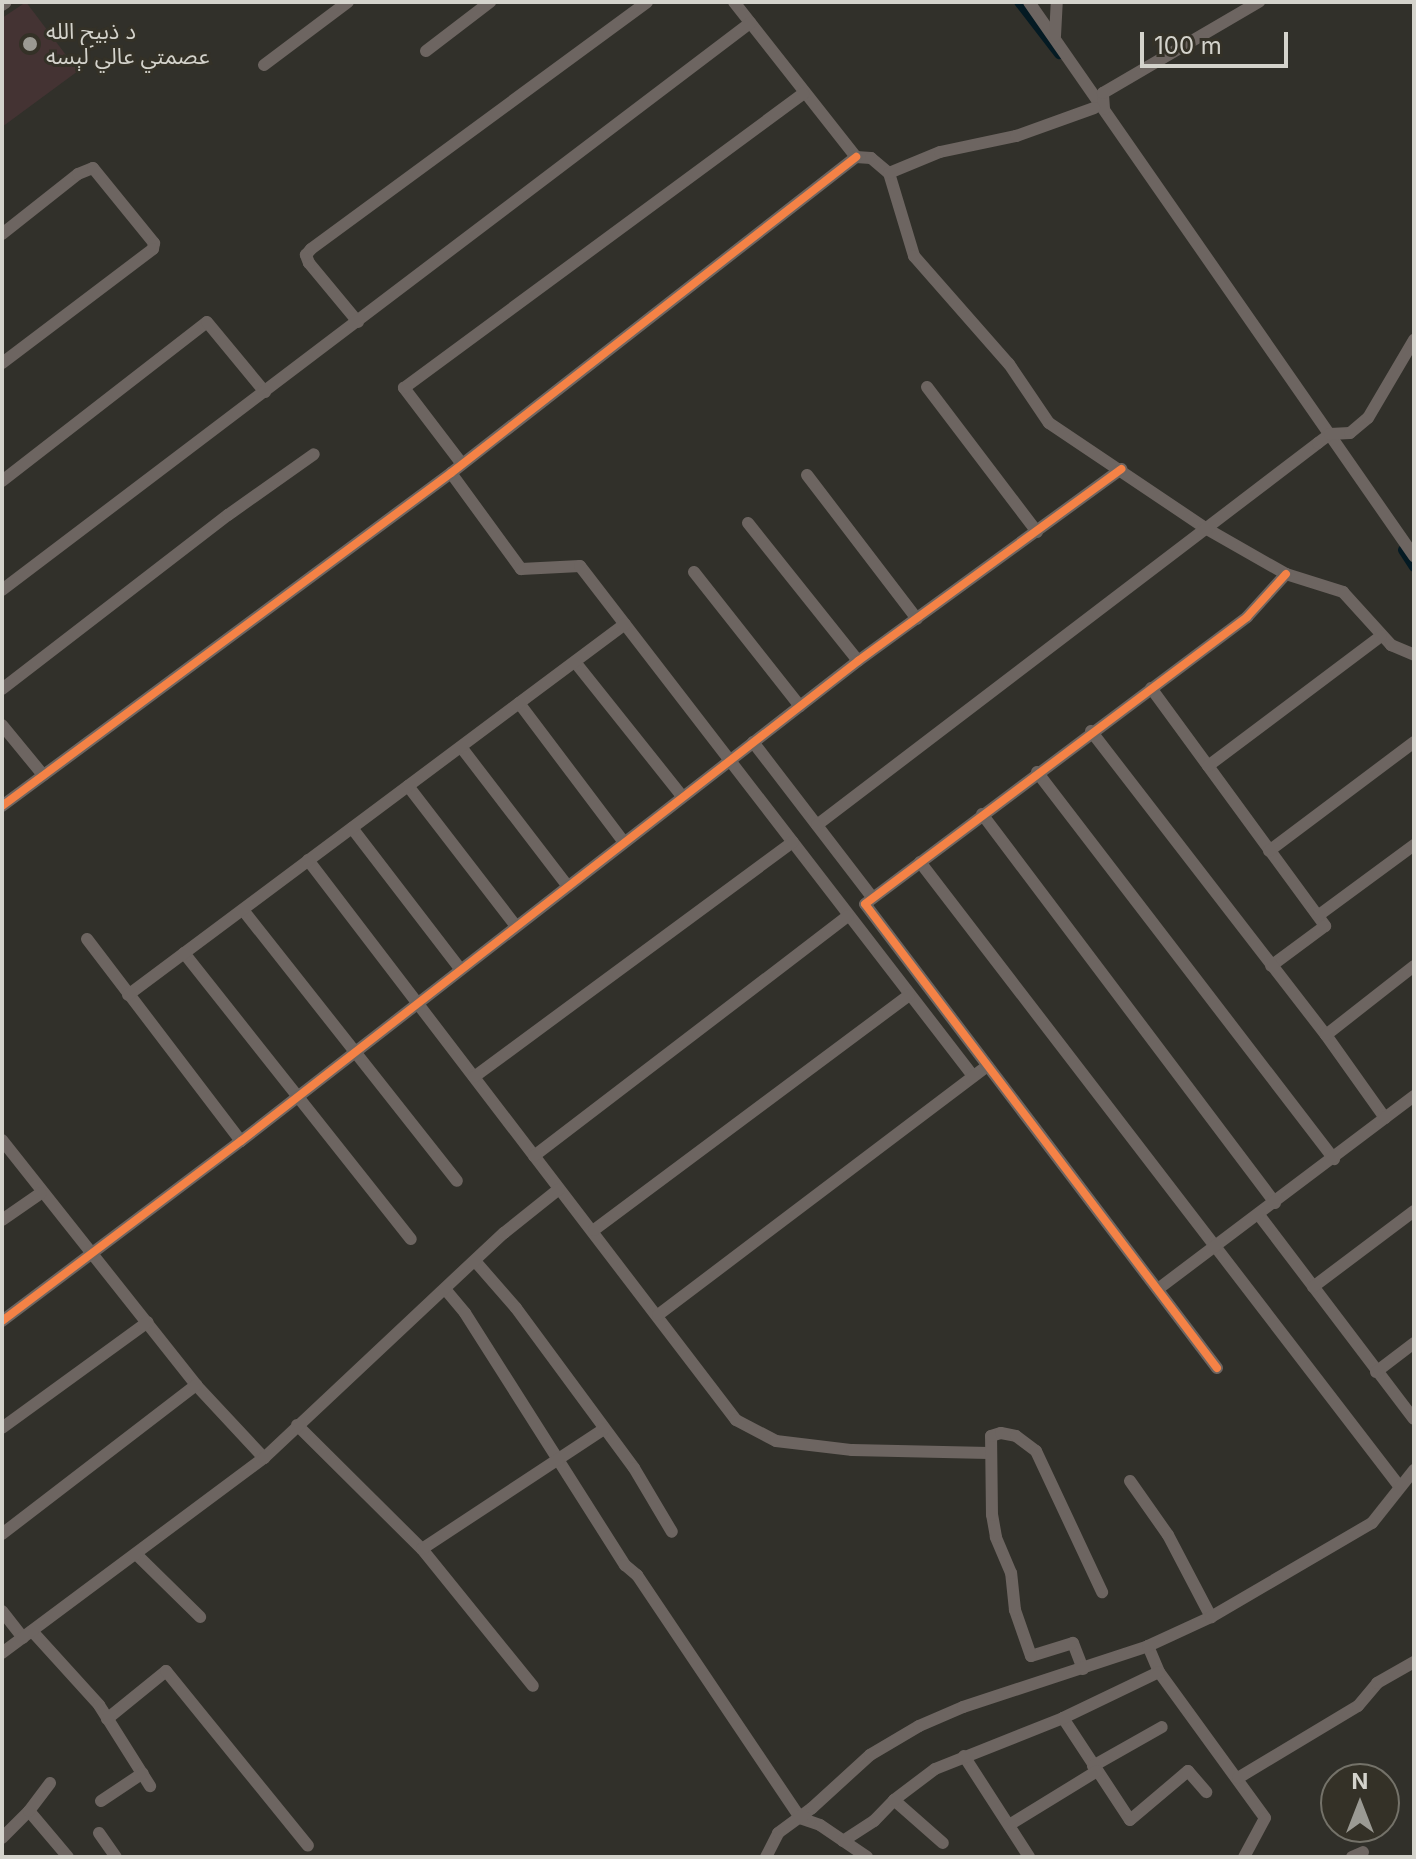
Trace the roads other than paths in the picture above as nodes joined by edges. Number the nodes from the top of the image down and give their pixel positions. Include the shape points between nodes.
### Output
1 (348, 2) edge
2 (490, 2) edge
3 (647, 2) edge
4 (734, 2) edge
5 (1029, 2) edge
6 (1057, 2) edge
7 (1259, 2) edge
8 (750, 23) junction
9 (1055, 36) junction
10 (426, 51) dead end
11 (264, 65) dead end
12 (803, 94) junction
13 (1099, 110) junction
14 (856, 157) junction
15 (889, 173) junction
16 (2, 234) edge
17 (358, 322) junction
18 (1414, 340) edge
19 (2, 363) edge
20 (927, 387) dead end
21 (265, 392) junction
22 (1330, 434) junction
23 (314, 454) dead end
24 (456, 468) junction
25 (1121, 469) junction
26 (807, 475) dead end
27 (2, 481) edge
28 (748, 523) dead end
29 (1207, 529) junction
30 (1037, 532) junction
31 (1414, 556) edge
32 (694, 572) dead end
33 (1286, 574) junction
34 (2, 590) edge
35 (917, 619) junction
36 (625, 624) junction
37 (1381, 636) junction
38 (1414, 655) edge
39 (858, 661) junction
40 (575, 662) junction
41 (1151, 688) junction
42 (2, 689) edge
43 (519, 703) junction
44 (800, 706) junction
45 (2, 725) edge
46 (1091, 731) junction
47 (753, 742) junction
48 (1414, 742) edge
49 (461, 747) junction
50 (729, 760) junction
51 (1208, 766) junction
52 (1037, 772) junction
53 (43, 775) junction
54 (408, 786) junction
55 (682, 796) junction
56 (2, 806) edge
57 (982, 814) junction
58 (817, 825) junction
59 (352, 828) junction
60 (623, 841) junction
61 (793, 842) junction
62 (1414, 845) edge
63 (1269, 851) junction
64 (308, 860) junction
65 (920, 862) junction
66 (567, 885) junction
67 (872, 897) junction
68 (243, 910) junction
69 (1319, 915) junction
70 (848, 916) junction
71 (515, 925) junction
72 (87, 939) dead end
73 (184, 953) junction
74 (1271, 966) junction
75 (1414, 966) edge
76 (460, 969) junction
77 (128, 995) junction
78 (909, 995) junction
79 (416, 1003) junction
80 (1326, 1035) junction
81 (355, 1050) junction
82 (987, 1066) junction
83 (973, 1076) junction
84 (474, 1077) junction
85 (297, 1096) junction
86 (1414, 1096) edge
87 (1385, 1118) junction
88 (2, 1140) edge
89 (241, 1141) junction
90 (534, 1156) junction
91 (1334, 1159) junction
92 (457, 1181) dead end
93 (559, 1189) junction
94 (41, 1193) junction
95 (1275, 1203) junction
96 (1414, 1211) edge
97 (1259, 1215) junction
98 (2, 1220) edge
99 (594, 1230) junction
100 (411, 1239) dead end
101 (1214, 1247) junction
102 (94, 1255) junction
103 (475, 1261) junction
104 (1313, 1287) junction
105 (445, 1289) junction
106 (1158, 1289) junction
107 (658, 1315) junction
108 (2, 1321) edge
109 (148, 1322) junction
110 (1414, 1343) edge
111 (1217, 1368) dead end
112 (1376, 1372) junction
113 (196, 1385) junction
114 (1414, 1419) edge
115 (297, 1425) junction
116 (2, 1428) edge
117 (604, 1429) junction
118 (989, 1453) junction
119 (264, 1458) junction
120 (557, 1460) junction
121 (1414, 1470) edge
122 (1130, 1481) dead end
123 (1400, 1487) junction
124 (672, 1532) dead end
125 (2, 1534) edge
126 (422, 1549) junction
127 (136, 1554) junction
128 (1102, 1592) dead end
129 (2, 1611) edge
130 (200, 1617) dead end
131 (1211, 1617) junction
132 (28, 1634) junction
133 (1148, 1646) junction
134 (2, 1653) edge
135 (1414, 1662) edge
136 (1083, 1669) junction
137 (1159, 1672) junction
138 (533, 1686) dead end
139 (1063, 1718) junction
140 (107, 1719) junction
141 (1162, 1727) dead end
142 (964, 1756) junction
143 (1095, 1768) junction
144 (143, 1773) junction
145 (1238, 1778) junction
146 (50, 1783) dead end
147 (150, 1786) dead end
148 (1206, 1792) dead end
149 (894, 1800) junction
150 (101, 1801) dead end
151 (29, 1811) junction
152 (800, 1818) junction
153 (1009, 1825) junction
154 (99, 1833) dead end
155 (2, 1838) edge
156 (846, 1842) junction
157 (943, 1843) dead end
158 (308, 1846) dead end
159 (62, 1855) edge
160 (116, 1857) edge
161 (766, 1857) edge
162 (841, 1857) edge
163 (867, 1857) edge
164 (1029, 1857) edge
165 (1244, 1857) edge

1 - 11 street
2 - 10 street
3 - 17 street via 306,255
4 - 8 street
5 - 9 street
6 - 9 street
7 - 13 street via 1103,93
8 - 12 street
8 - 17 street
9 - 13 street
12 - 14 street
12 - 24 street via 404,388
13 - 15 street via 940,152
13 - 22 street
14 - 15 street via 871,158
14 - 24 street
15 - 25 street via 914,256 1009,364 1049,423
16 - 19 street via 93,168 154,243 153,249
17 - 21 street
18 - 22 street via 1368,418 1350,433
20 - 30 street
21 - 27 street via 207,322
21 - 34 street
22 - 29 street
22 - 31 street
23 - 42 street
24 - 36 street via 521,569 580,566
24 - 53 street
25 - 29 street
25 - 30 street
26 - 35 street
28 - 39 street
29 - 33 street
29 - 58 street
30 - 35 street
32 - 44 street
33 - 37 street via 1343,592
33 - 41 street via 1247,617
35 - 39 street
36 - 40 street
36 - 50 street
37 - 38 street
37 - 51 street
39 - 44 street
40 - 43 street
40 - 55 street
41 - 46 street
41 - 51 street
43 - 49 street
43 - 60 street
44 - 47 street
45 - 53 street
46 - 52 street
46 - 74 street
47 - 50 street
47 - 58 street
48 - 63 street
49 - 54 street
49 - 66 street
50 - 55 street
50 - 61 street
51 - 63 street
52 - 57 street
52 - 91 street
53 - 56 street
54 - 59 street
54 - 71 street
55 - 60 street
57 - 65 street
57 - 95 street
58 - 67 street
59 - 64 street
59 - 76 street
60 - 66 street
61 - 70 street
61 - 84 street
62 - 69 street
63 - 69 street
64 - 68 street
64 - 79 street
65 - 67 street
65 - 101 street
66 - 71 street
67 - 82 street via 866,907
68 - 73 street
68 - 81 street
69 - 74 street via 1325,926
70 - 78 street
70 - 90 street
71 - 76 street
72 - 77 street
73 - 77 street
73 - 85 street
74 - 80 street
75 - 80 street
76 - 79 street
77 - 89 street
78 - 83 street
78 - 99 street
79 - 81 street
79 - 84 street
80 - 87 street
81 - 85 street
81 - 92 street
82 - 83 street
82 - 106 street
83 - 107 street
84 - 90 street
85 - 89 street
85 - 100 street
86 - 87 street
87 - 91 street
88 - 94 street
89 - 102 street
90 - 93 street
91 - 95 street
93 - 99 street
93 - 103 street
94 - 98 street
94 - 102 street
95 - 97 street
96 - 104 street
97 - 101 street
97 - 104 street
99 - 107 street
101 - 106 street
101 - 123 street
102 - 108 street
102 - 109 street
103 - 105 street
103 - 117 street
104 - 112 street
105 - 115 street
105 - 120 street
106 - 111 street
107 - 118 street via 736,1420 776,1441 852,1450
109 - 113 street
109 - 116 street
110 - 112 street
112 - 114 street
113 - 119 street
113 - 125 street
115 - 119 street
115 - 126 street
117 - 120 street
117 - 124 street
118 - 128 street via 991,1436 1001,1433 1026,1441 1036,1451
118 - 136 street via 996,1537 1011,1573 1015,1610 1031,1656 1073,1643
119 - 127 street
120 - 126 street
120 - 152 street
121 - 123 street
122 - 131 street via 1168,1535
123 - 131 street via 1364,1529
126 - 138 street
127 - 130 street
127 - 132 street
129 - 132 street
131 - 133 street
132 - 134 street
132 - 140 street
133 - 136 street
133 - 137 street
135 - 145 street via 1377,1683 1358,1706
136 - 152 street via 919,1726 870,1755
137 - 139 street
137 - 145 street
139 - 142 street
139 - 143 street
140 - 144 street
140 - 158 street via 166,1671
141 - 143 street
142 - 149 street via 935,1769
142 - 153 street
143 - 148 street via 1130,1820 1186,1771
143 - 153 street
144 - 147 street
144 - 150 street
145 - 165 street via 1265,1818
146 - 151 street
149 - 156 street
149 - 157 street
151 - 155 street
151 - 159 street
152 - 156 street
152 - 161 street via 778,1833
153 - 164 street
154 - 160 street
156 - 162 street
156 - 163 street

